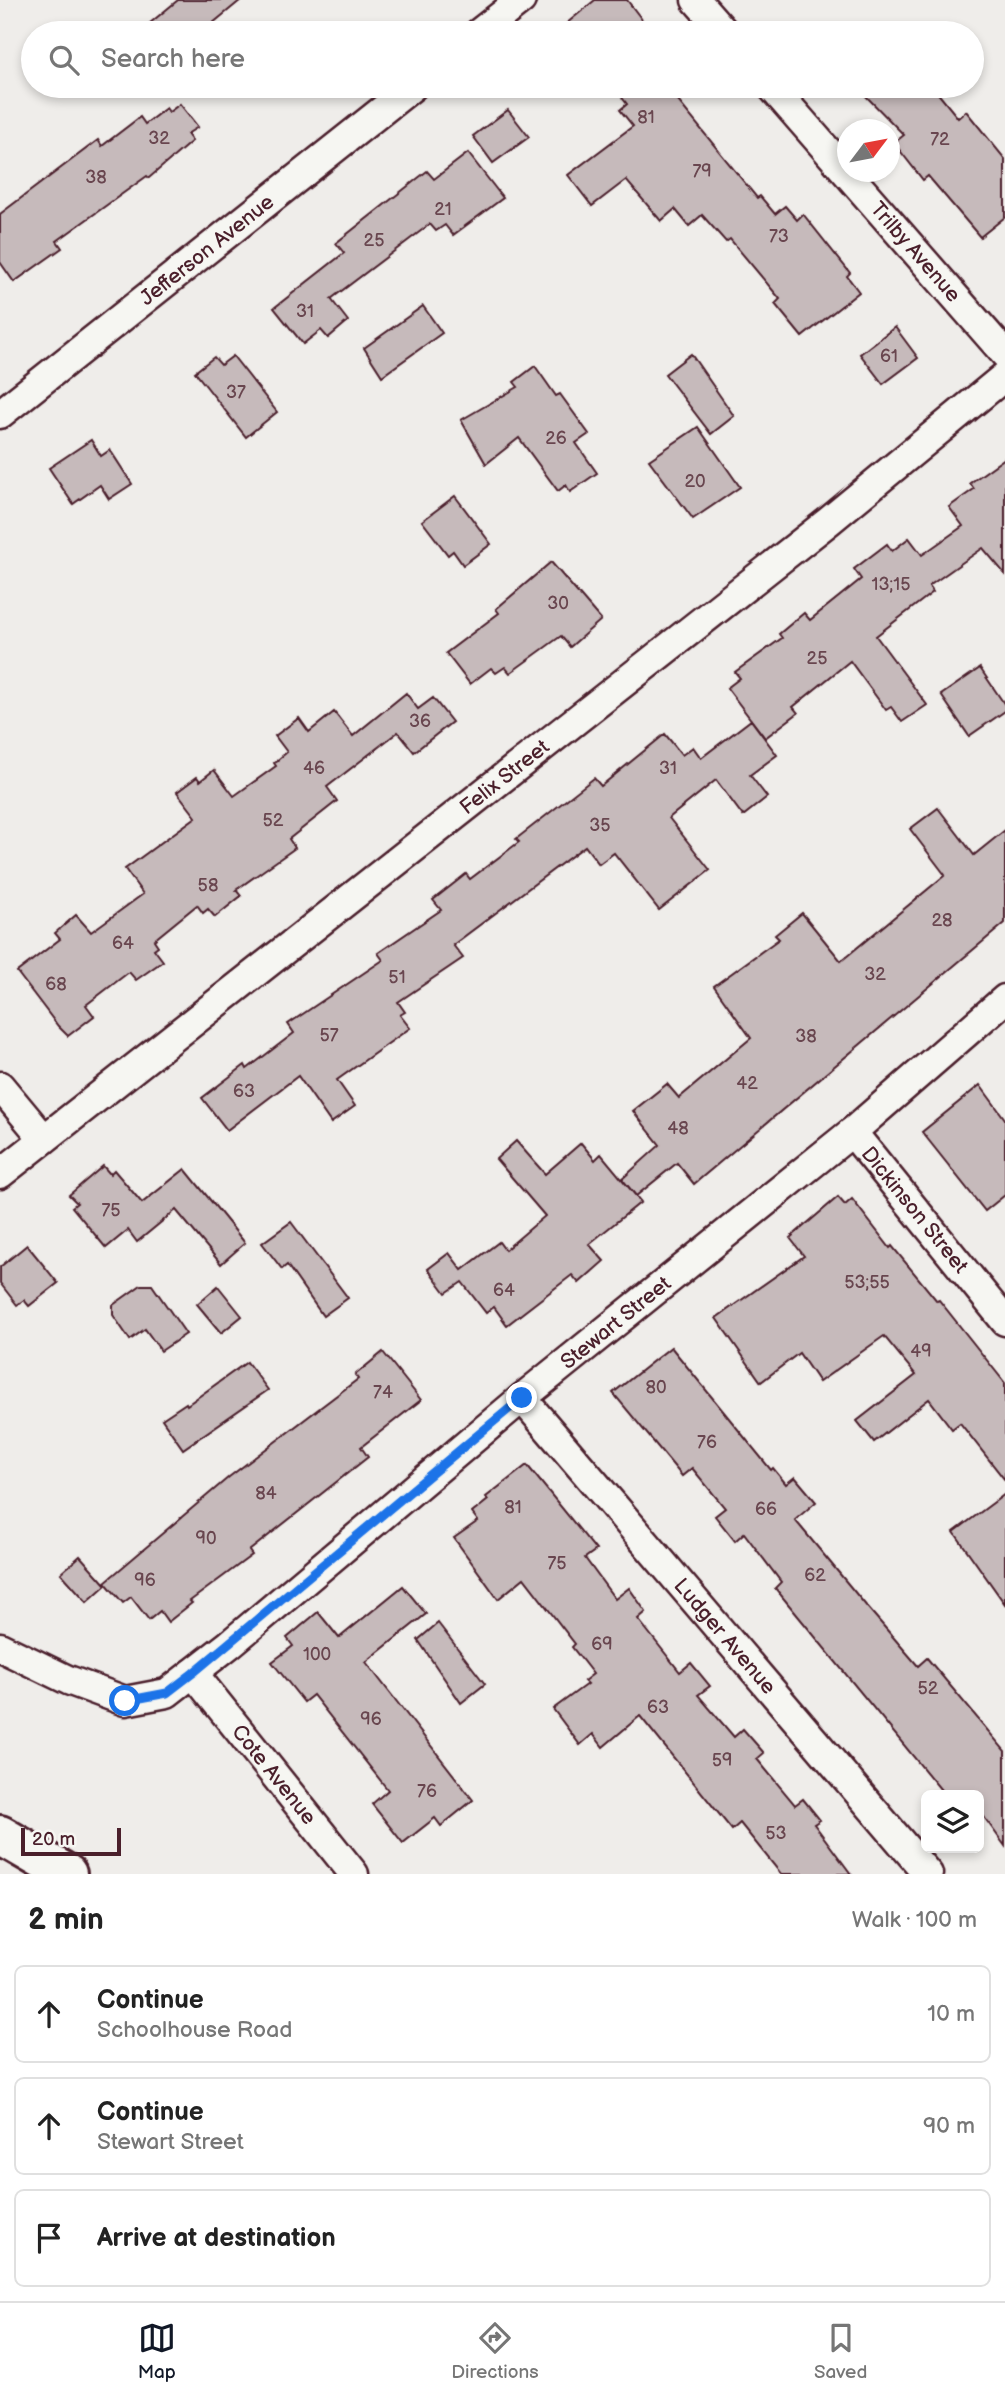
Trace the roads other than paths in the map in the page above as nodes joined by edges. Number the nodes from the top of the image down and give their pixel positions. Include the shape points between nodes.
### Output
1 (521, 0) edge
2 (696, 0) edge
3 (494, 21) edge
4 (714, 21) edge
5 (398, 98) edge
6 (781, 98) edge
7 (1005, 354) edge
8 (1005, 376) edge
9 (0, 414) edge
10 (1005, 999) edge
11 (0, 1086) edge
12 (852, 1132) junction
13 (44, 1139) junction
14 (0, 1174) edge
15 (1005, 1321) edge
16 (522, 1398) junction
17 (0, 1647) edge
18 (193, 1673) junction
19 (0, 1835) edge
20 (67, 1874) edge
21 (354, 1874) edge
22 (928, 1874) edge

1 - 3 street
2 - 4 street
5 - 9 street, Jefferson Avenue
6 - 7 street, Trilby Avenue
8 - 13 street, Felix Street via 829,521
10 - 12 street, Stewart Street
11 - 13 street
12 - 15 street, Dickinson Street
12 - 16 street, Stewart Street
13 - 14 street, Felix Street
16 - 18 street, Stewart Street
16 - 22 street, Ludger Avenue
17 - 18 street, Stewart Street via 125,1701 167,1693
18 - 21 street, Cote Avenue
19 - 20 highway

